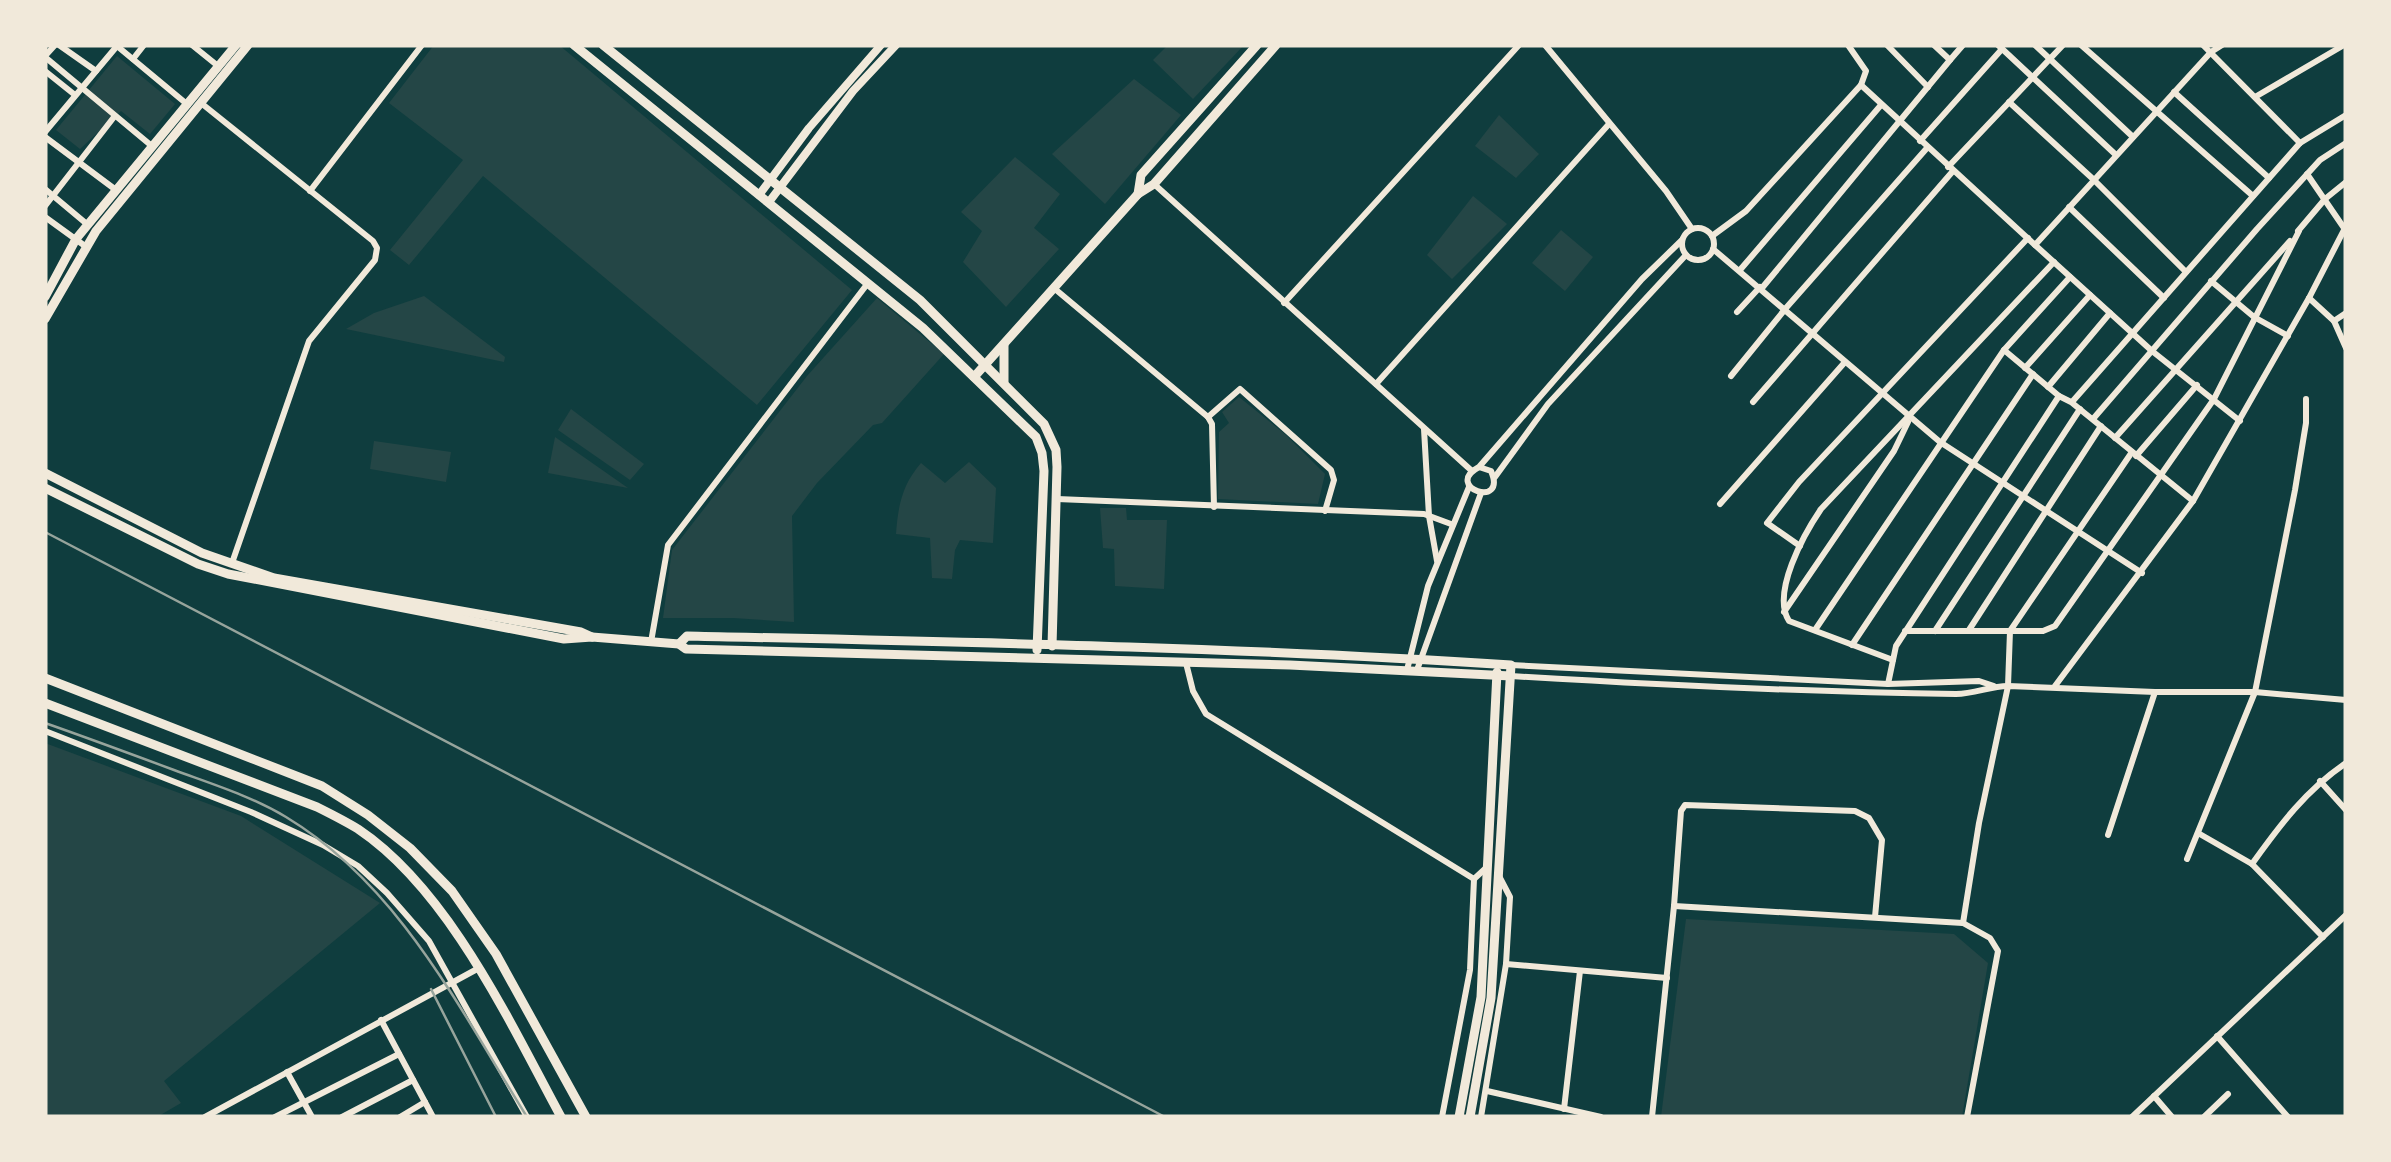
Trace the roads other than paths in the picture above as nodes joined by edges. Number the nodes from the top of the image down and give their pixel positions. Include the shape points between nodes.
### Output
1 (57, 45) edge
2 (144, 45) edge
3 (192, 45) edge
4 (236, 45) edge
5 (248, 45) edge
6 (422, 45) edge
7 (574, 45) edge
8 (603, 45) edge
9 (881, 45) edge
10 (896, 45) edge
11 (1257, 45) edge
12 (1276, 45) edge
13 (1520, 45) edge
14 (1545, 45) edge
15 (1848, 45) edge
16 (1887, 45) edge
17 (1934, 45) edge
18 (1963, 45) edge
19 (2035, 45) edge
20 (2063, 45) edge
21 (2082, 45) edge
22 (2203, 45) edge
23 (2222, 45) edge
24 (2344, 45) edge
25 (116, 46) edge
26 (2000, 47) edge
27 (2211, 52) junction
28 (45, 57) edge
29 (133, 59) junction
30 (2050, 59) junction
31 (1950, 60) junction
32 (219, 66) junction
33 (45, 72) edge
34 (96, 72) junction
35 (2033, 77) junction
36 (1861, 85) junction
37 (1928, 86) junction
38 (82, 88) junction
39 (2174, 92) junction
40 (75, 95) junction
41 (2255, 97) junction
42 (2009, 102) junction
43 (1881, 105) junction
44 (195, 106) junction
45 (2157, 111) junction
46 (114, 116) junction
47 (2346, 116) edge
48 (1901, 123) junction
49 (1609, 124) junction
50 (45, 134) edge
51 (2133, 137) junction
52 (1920, 141) junction
53 (2346, 142) edge
54 (2300, 143) junction
55 (154, 147) junction
56 (1927, 148) junction
57 (2116, 155) junction
58 (79, 162) junction
59 (1950, 169) junction
60 (2308, 174) junction
61 (2269, 178) junction
62 (2093, 179) junction
63 (2346, 182) edge
64 (774, 183) junction
65 (1154, 184) junction
66 (45, 189) edge
67 (310, 190) junction
68 (117, 191) junction
69 (1138, 194) junction
70 (759, 195) junction
71 (53, 196) junction
72 (2253, 196) junction
73 (2325, 199) junction
74 (769, 202) junction
75 (45, 206) edge
76 (2069, 206) junction
77 (45, 217) edge
78 (88, 225) junction
79 (2345, 227) edge
80 (1692, 229) junction
81 (2298, 231) junction
82 (1712, 236) junction
83 (2028, 238) junction
84 (1682, 240) junction
85 (81, 242) junction
86 (2035, 244) junction
87 (1714, 249) junction
88 (1686, 255) junction
89 (2054, 262) junction
90 (1740, 270) junction
91 (2186, 272) junction
92 (2070, 276) junction
93 (2212, 281) junction
94 (868, 283) junction
95 (1761, 288) junction
96 (1055, 290) junction
97 (2090, 295) junction
98 (45, 297) edge
99 (2164, 298) junction
100 (2310, 298) junction
101 (2238, 302) junction
102 (1284, 303) junction
103 (1786, 308) junction
104 (1737, 312) dead end
105 (2346, 313) edge
106 (2110, 314) junction
107 (2254, 318) junction
108 (45, 319) edge
109 (2334, 321) junction
110 (1814, 333) junction
111 (2132, 334) junction
112 (2288, 336) junction
113 (1004, 345) junction
114 (2346, 348) edge
115 (2004, 350) junction
116 (2152, 351) junction
117 (1845, 362) junction
118 (986, 364) junction
119 (2176, 368) junction
120 (2029, 371) junction
121 (1731, 376) dead end
122 (974, 377) junction
123 (1004, 382) junction
124 (1376, 384) junction
125 (2197, 385) junction
126 (2048, 387) junction
127 (1883, 394) junction
128 (2059, 396) junction
129 (2306, 398) dead end
130 (2214, 399) junction
131 (1754, 402) dead end
132 (2072, 402) junction
133 (2080, 409) junction
134 (1911, 416) junction
135 (1208, 417) junction
136 (2093, 420) junction
137 (2240, 420) junction
138 (2101, 426) junction
139 (1424, 428) junction
140 (2116, 438) junction
141 (1940, 442) junction
142 (2134, 454) junction
143 (1972, 462) junction
144 (1475, 469) junction
145 (45, 473) edge
146 (2160, 475) junction
147 (1494, 478) junction
148 (2002, 482) junction
149 (1470, 486) junction
150 (45, 488) edge
151 (1481, 493) junction
152 (2024, 495) junction
153 (1056, 498) junction
154 (2192, 502) junction
155 (1720, 504) dead end
156 (1214, 507) junction
157 (2047, 510) junction
158 (1326, 511) junction
159 (1429, 516) junction
160 (1452, 524) junction
161 (2078, 529) junction
162 (1800, 546) junction
163 (2110, 551) junction
164 (1437, 562) junction
165 (230, 569) junction
166 (2142, 573) junction
167 (1784, 612) junction
168 (1815, 630) junction
169 (1905, 631) junction
170 (1935, 631) junction
171 (1968, 631) junction
172 (2010, 631) junction
173 (651, 642) junction
174 (678, 644) junction
175 (1037, 644) junction
176 (1052, 644) junction
177 (1852, 644) junction
178 (1052, 657) junction
179 (1414, 657) junction
180 (1036, 658) junction
181 (1893, 660) junction
182 (1186, 663) junction
183 (1412, 670) junction
184 (1497, 670) junction
185 (1511, 671) junction
186 (45, 678) edge
187 (1888, 684) junction
188 (1995, 686) junction
189 (2008, 686) junction
190 (2054, 687) junction
191 (2156, 692) junction
192 (2255, 692) junction
193 (2346, 700) edge
194 (45, 702) edge
195 (45, 731) edge
196 (2346, 763) edge
197 (2319, 781) junction
198 (2346, 810) edge
199 (2198, 833) junction
200 (2108, 835) dead end
201 (2187, 860) dead end
202 (2252, 864) junction
203 (1488, 866) junction
204 (1499, 874) junction
205 (1474, 879) junction
206 (1674, 906) junction
207 (2346, 915) edge
208 (1875, 917) junction
209 (1963, 923) junction
210 (2323, 937) junction
211 (1506, 964) junction
212 (479, 968) junction
213 (1580, 971) junction
214 (1667, 978) junction
215 (451, 982) junction
216 (381, 1020) junction
217 (2217, 1036) junction
218 (400, 1054) junction
219 (288, 1072) junction
220 (413, 1080) junction
221 (1486, 1091) junction
222 (2228, 1094) dead end
223 (2154, 1096) junction
224 (303, 1102) junction
225 (425, 1102) junction
226 (1564, 1108) junction
227 (2208, 1116) edge
228 (205, 1117) edge
229 (275, 1117) edge
230 (312, 1117) edge
231 (342, 1117) edge
232 (400, 1117) edge
233 (433, 1117) edge
234 (526, 1117) edge
235 (562, 1117) edge
236 (586, 1117) edge
237 (1442, 1117) edge
238 (1459, 1117) edge
239 (1470, 1117) edge
240 (1481, 1117) edge
241 (1602, 1117) edge
242 (1652, 1117) edge
243 (1967, 1117) edge
244 (2132, 1117) edge
245 (2172, 1117) edge
246 (2288, 1117) edge

1 - 28 street
1 - 34 street
2 - 29 street
3 - 32 street
4 - 32 main road
5 - 44 main road
6 - 67 street
7 - 70 main road
8 - 64 main road
9 - 64 street via 808,128
10 - 64 street
11 - 69 main road via 1141,174
12 - 65 main road
13 - 102 street
14 - 49 street
15 - 36 street via 1866,72
16 - 37 street
17 - 31 street
18 - 31 street
19 - 30 street
20 - 30 street
21 - 45 street
22 - 27 street
23 - 27 street
24 - 41 street
25 - 29 street
25 - 34 street
26 - 35 street
26 - 52 street
27 - 39 street
27 - 41 street
28 - 38 street
29 - 44 street
30 - 35 street
30 - 51 street
31 - 37 street
32 - 44 main road
33 - 40 street
34 - 38 street
35 - 42 street
35 - 57 street
36 - 43 street
36 - 82 street via 1746,211
37 - 48 street
38 - 40 street
38 - 46 street
39 - 45 street
39 - 61 street
40 - 50 street
41 - 54 street
42 - 59 street
42 - 62 street
43 - 48 street
43 - 90 street
44 - 55 main road
44 - 67 street
44 - 85 main road
45 - 51 street
45 - 72 street
46 - 55 street
46 - 58 street
47 - 54 street
48 - 52 street
48 - 95 street
49 - 80 street
49 - 124 street
50 - 58 street
51 - 57 street
52 - 56 street
53 - 60 street
54 - 61 street
55 - 68 main road
56 - 59 street
56 - 103 street
57 - 62 street
58 - 68 street
58 - 71 street
59 - 83 street
59 - 110 street
60 - 73 street
60 - 93 street
61 - 72 street
62 - 76 street
62 - 91 street
63 - 73 street
64 - 70 street
64 - 74 street
64 - 118 main road via 920,300
65 - 69 main road
65 - 102 street
66 - 71 street
67 - 165 street via 372,240 375,260 309,341
68 - 78 main road
69 - 96 main road
70 - 74 main road
71 - 75 street
71 - 78 street
72 - 91 street
73 - 79 street
73 - 81 street
74 - 94 main road
76 - 86 street
76 - 99 street
77 - 85 street
78 - 85 main road
79 - 100 street
80 - 82 street
80 - 84 street
81 - 101 street
81 - 107 street
82 - 87 street
83 - 86 street
83 - 127 street
84 - 88 street
84 - 144 street
85 - 98 main road
85 - 108 main road
86 - 89 street
87 - 88 street via 1702,260
87 - 90 street
88 - 147 street via 1548,404
89 - 92 street
89 - 134 street
90 - 95 street
91 - 99 street
92 - 97 street
92 - 115 street
93 - 101 street
93 - 116 street
94 - 122 main road
94 - 173 street via 668,545
95 - 103 street
95 - 104 street
96 - 113 main road
96 - 135 street
97 - 106 street
97 - 120 street
99 - 111 street
100 - 109 street
100 - 112 street
101 - 107 street
101 - 119 street
102 - 124 street
103 - 110 street
103 - 121 street
105 - 109 street
106 - 111 street
106 - 126 street
107 - 112 street
107 - 130 street
109 - 114 street
110 - 117 street
110 - 131 street
111 - 116 street
111 - 132 street
112 - 137 street
113 - 118 main road
113 - 123 main road
115 - 120 street
115 - 141 street
116 - 119 street
116 - 136 street
117 - 127 street
117 - 155 street
118 - 122 main road
118 - 123 main road
119 - 125 street
119 - 140 street
120 - 126 street
120 - 143 street
122 - 175 main road via 1036,437 1042,453
123 - 153 main road via 1052,436
124 - 139 street
125 - 130 street
125 - 142 street
126 - 128 street
127 - 134 street
127 - 162 street via 1767,523
128 - 132 street
128 - 148 street
129 - 192 street
130 - 137 street
130 - 146 street
132 - 133 street
133 - 136 street
133 - 152 street
134 - 141 street
134 - 162 street via 1822,509
134 - 167 street
135 - 156 street
135 - 158 street via 1240,389 1332,470
136 - 138 street
137 - 154 street
138 - 140 street
138 - 157 street
139 - 144 street
139 - 159 street
140 - 142 street
141 - 143 street
141 - 168 street
142 - 146 street
142 - 161 street
143 - 148 street
143 - 177 street
144 - 147 street via 1487,468
144 - 149 street
145 - 165 main road
146 - 154 street
146 - 163 street
147 - 151 street
148 - 152 street
148 - 169 street
149 - 151 street
149 - 160 street
150 - 165 main road via 198,564
151 - 179 street
152 - 157 street
152 - 170 street
153 - 156 street
153 - 176 main road
154 - 166 street
156 - 158 street
157 - 161 street
157 - 171 street
158 - 159 street
159 - 160 street
159 - 164 street
160 - 164 street
161 - 163 street
161 - 172 street
162 - 167 street via 1784,588
163 - 166 street
163 - 172 street via 2055,626
164 - 179 street
165 - 173 main road via 486,620
166 - 190 street
167 - 168 street via 1789,621
168 - 177 street
169 - 170 street
169 - 181 street
170 - 171 street
171 - 172 street
172 - 189 street
173 - 174 main road
174 - 175 main road via 687,636
174 - 180 main road
175 - 176 main road
175 - 180 main road
176 - 178 main road
176 - 179 main road
177 - 181 street
178 - 180 main road
178 - 182 main road
179 - 183 street
179 - 184 main road
181 - 187 street
182 - 183 main road
182 - 205 street via 1206,714
183 - 184 main road
184 - 185 main road
184 - 203 main road
185 - 187 street
185 - 188 street via 1886,693 1977,694
185 - 204 main road
186 - 236 main road via 322,786 410,848 496,954
187 - 188 street
188 - 189 street
189 - 190 street
189 - 209 street
190 - 191 street
191 - 192 street
191 - 200 street
192 - 193 street
192 - 199 street
194 - 212 main road via 318,807 360,830 436,906
195 - 215 street via 250,812 358,866 428,941
196 - 197 street
197 - 198 street
197 - 202 street
199 - 201 street
199 - 202 street
202 - 210 street
203 - 205 street
203 - 238 main road via 1481,997
204 - 211 street via 1510,898
204 - 239 main road via 1492,998
205 - 237 street via 1470,970
206 - 208 street
206 - 208 street via 1680,811 1686,806 1855,811 1869,818 1882,840
206 - 214 street
207 - 210 street
208 - 209 street
209 - 243 street via 1990,938 1998,951
210 - 217 street
211 - 213 street
211 - 221 street
212 - 215 street
212 - 235 main road
213 - 214 street
213 - 226 street
214 - 242 street
215 - 216 street
215 - 234 street
216 - 218 street
216 - 219 street
217 - 223 street
217 - 246 street
218 - 220 street
218 - 224 street
219 - 224 street
219 - 228 street
220 - 225 street
220 - 231 street
221 - 226 street
221 - 240 street
222 - 227 street
223 - 244 street
223 - 245 street
224 - 229 street
224 - 230 street
225 - 232 street
225 - 233 street
226 - 241 street

